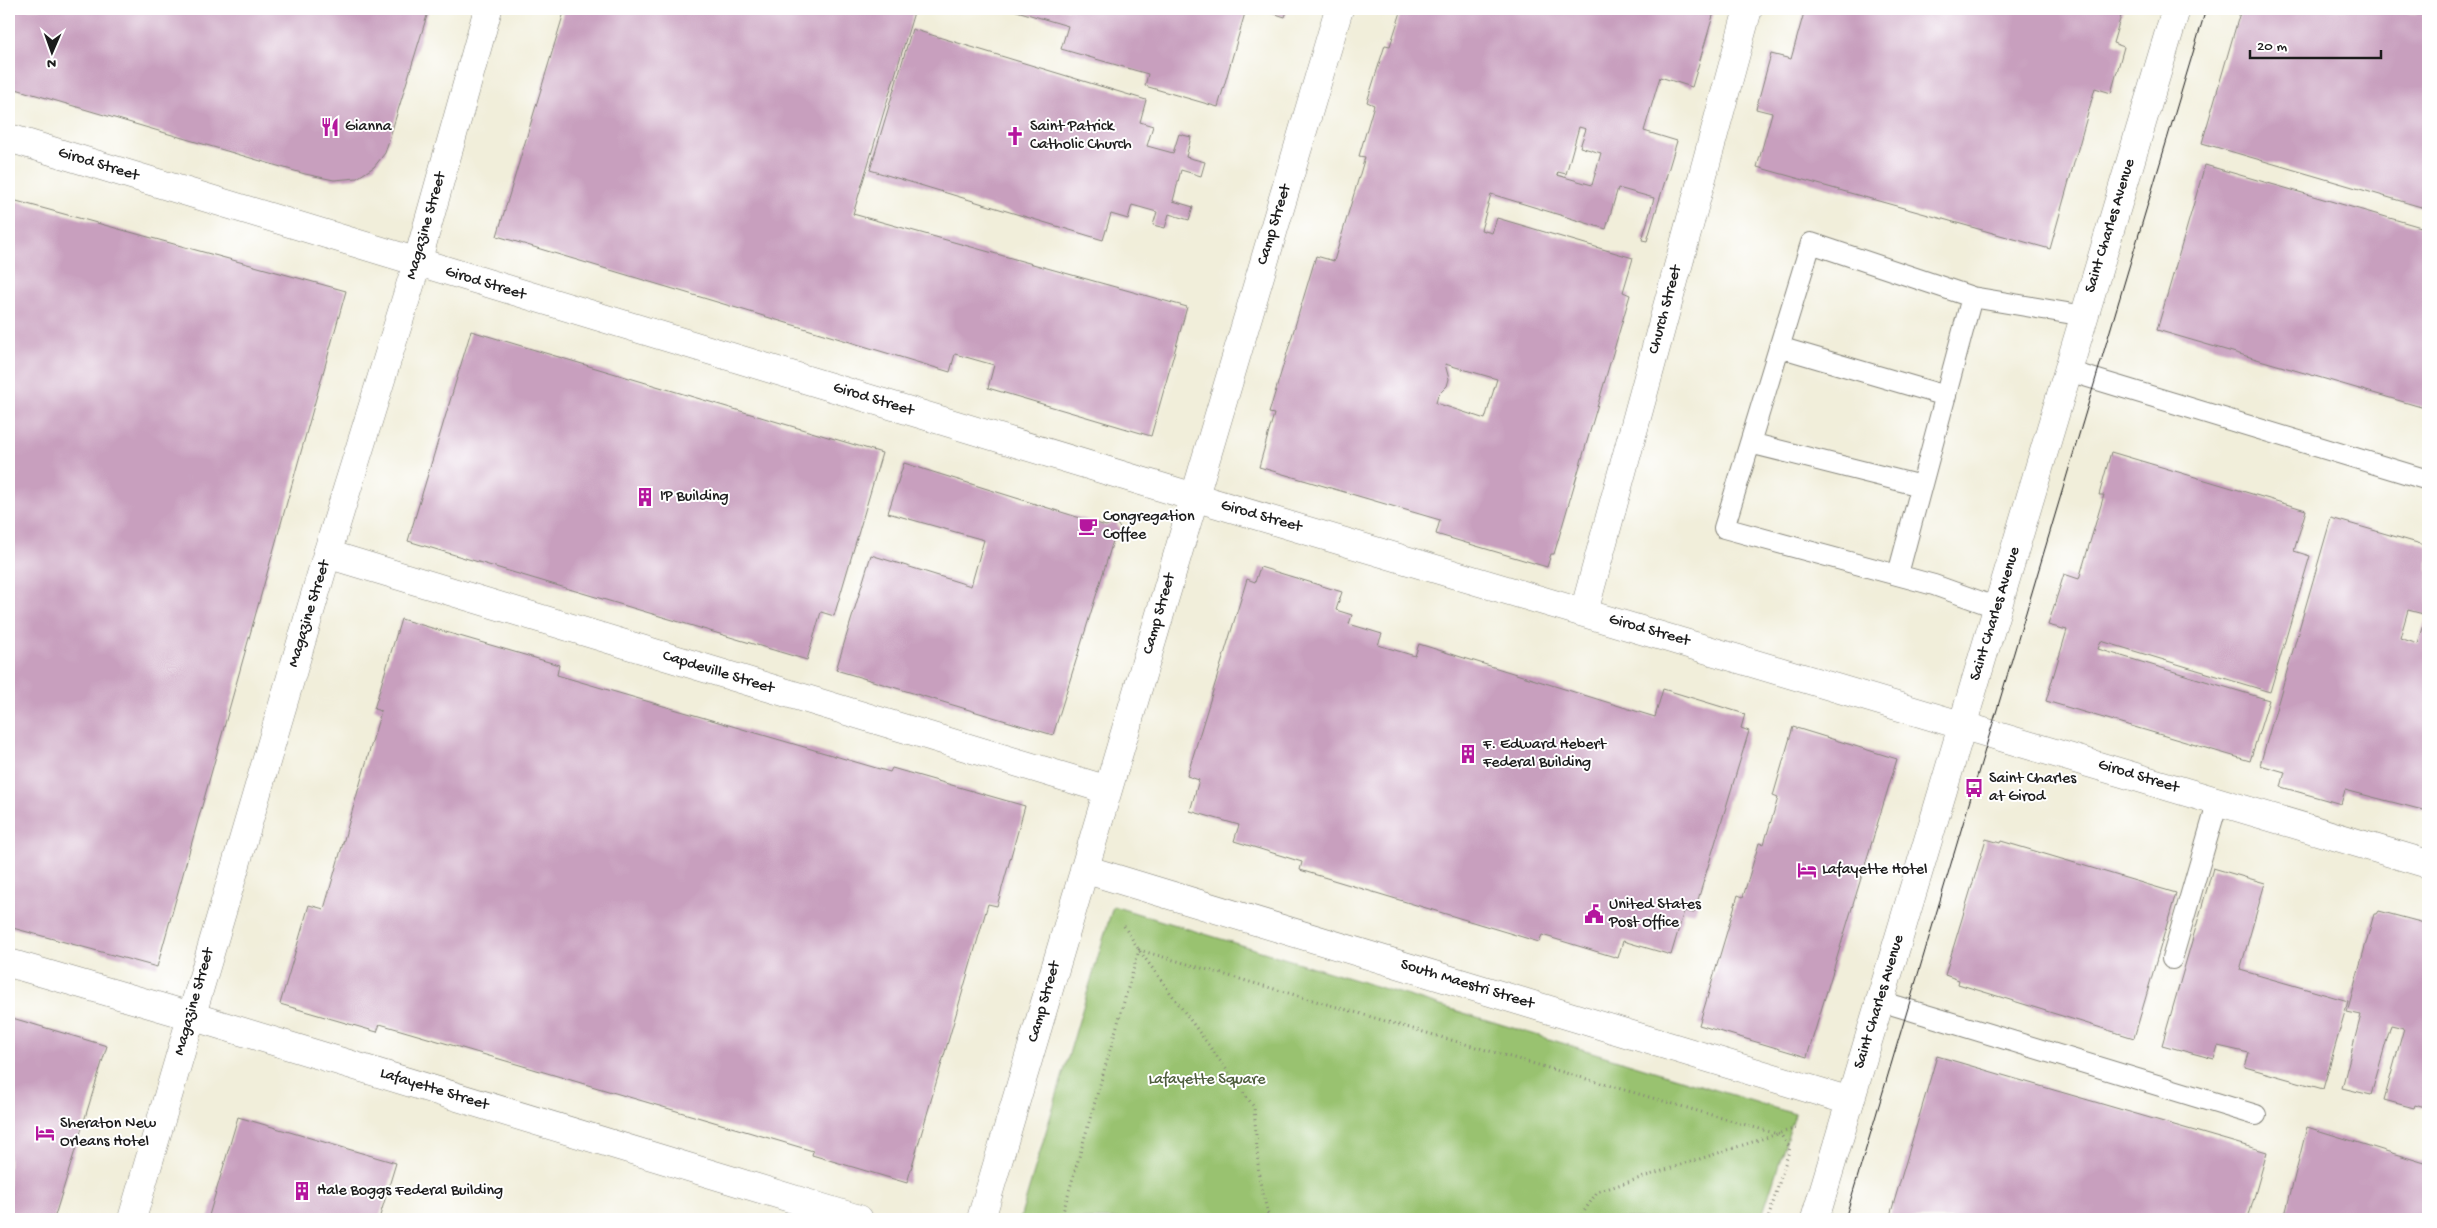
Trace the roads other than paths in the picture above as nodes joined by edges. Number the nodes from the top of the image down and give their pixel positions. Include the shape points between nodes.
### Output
1 (488, 9) edge
2 (1339, 9) edge
3 (1748, 9) edge
4 (2176, 9) edge
5 (9, 138) edge
6 (417, 263) junction
7 (1972, 297) junction
8 (2085, 316) junction
9 (1779, 347) junction
10 (2068, 371) junction
11 (1946, 396) junction
12 (1750, 443) junction
13 (2428, 480) edge
14 (1922, 486) junction
15 (1194, 497) junction
16 (327, 554) junction
17 (1898, 574) junction
18 (1998, 608) junction
19 (1584, 612) junction
20 (1963, 724) junction
21 (1108, 790) junction
22 (2218, 801) junction
23 (2428, 864) edge
24 (1084, 869) junction
25 (2172, 959) dead end
26 (9, 963) edge
27 (1880, 1002) junction
28 (190, 1016) junction
29 (1850, 1101) junction
30 (2256, 1115) dead end
31 (132, 1219) edge
32 (859, 1219) edge
33 (982, 1219) edge
34 (1815, 1219) edge

1 - 6 street, Magazine Street
2 - 15 street, Camp Street
3 - 19 street, Church Street
4 - 8 street, Saint Charles Avenue
5 - 6 street, Girod Street
6 - 15 street, Girod Street
6 - 16 street, Magazine Street
7 - 8 lane
7 - 9 lane via 1811,243
7 - 11 lane
8 - 10 street, Saint Charles Avenue
9 - 11 lane
9 - 12 lane
10 - 13 lane
10 - 18 street, Saint Charles Avenue
11 - 14 lane
12 - 14 lane
12 - 17 lane via 1724,528
14 - 17 lane
15 - 19 street, Girod Street
15 - 21 street, Camp Street
16 - 21 street, Capdeville Street
16 - 28 street, Magazine Street
17 - 18 lane
18 - 20 street, Saint Charles Avenue
19 - 20 street, Girod Street
20 - 22 street, Girod Street
20 - 27 street, Saint Charles Avenue
21 - 24 street, Camp Street
22 - 23 street, Girod Street
22 - 25 lane
24 - 29 street, South Maestri Street
24 - 33 street, Camp Street
26 - 28 street, Lafayette Street
27 - 29 street, Saint Charles Avenue
27 - 30 lane
28 - 31 street, Magazine Street
28 - 32 street, Lafayette Street
29 - 34 street, Saint Charles Avenue

